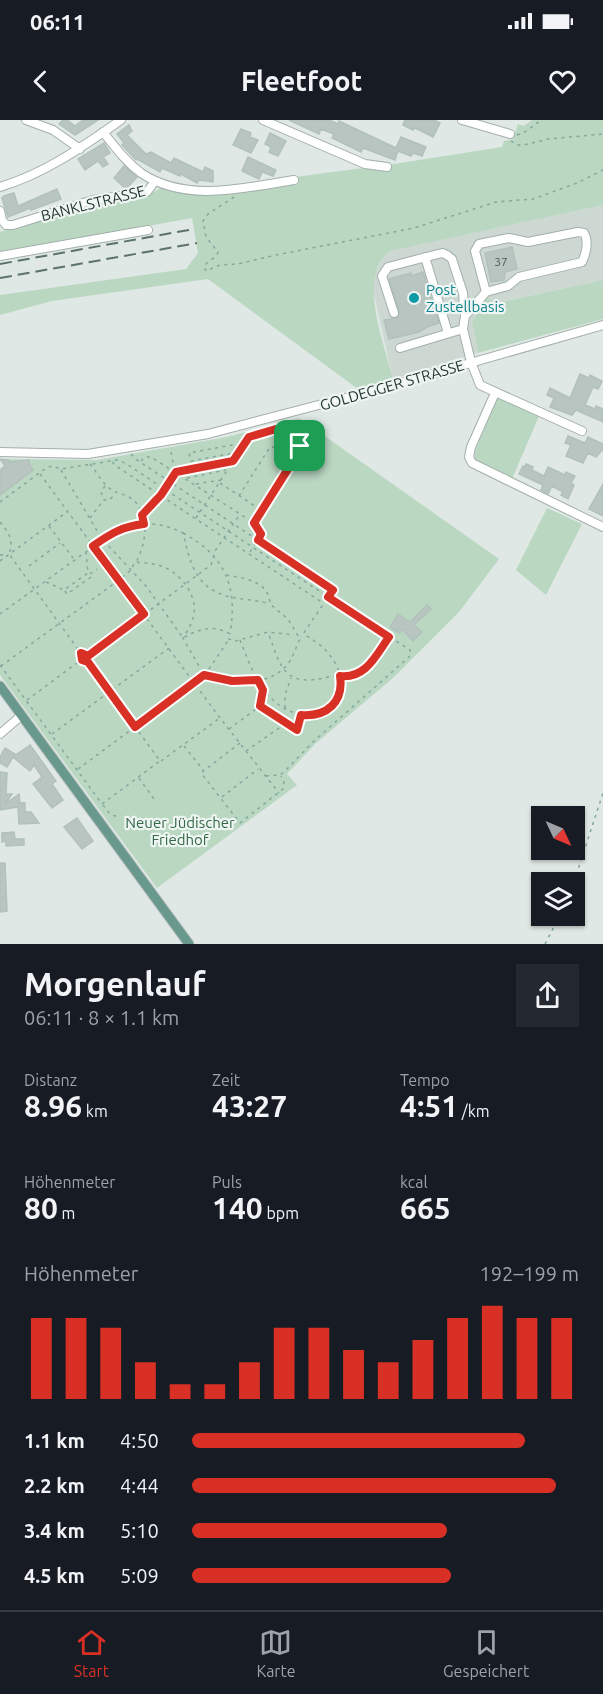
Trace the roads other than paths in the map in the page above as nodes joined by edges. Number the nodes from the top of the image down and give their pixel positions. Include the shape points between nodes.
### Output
1 (26, 120) edge
2 (121, 120) edge
3 (263, 120) edge
4 (462, 120) edge
5 (104, 132) junction
6 (510, 134) road end
7 (80, 149) junction
8 (387, 167) dead end
9 (294, 180) dead end
10 (155, 181) junction
11 (0, 187) edge
12 (0, 211) edge
13 (148, 230) dead end
14 (0, 256) edge
15 (425, 257) junction
16 (486, 292) junction
17 (394, 313) dead end
18 (465, 316) junction
19 (603, 325) edge
20 (463, 329) junction
21 (448, 333) junction
22 (400, 348) dead end
23 (471, 362) junction
24 (495, 393) junction
25 (582, 432) dead end
26 (0, 452) edge
27 (603, 527) edge
28 (0, 686) edge
29 (22, 715) junction
30 (0, 734) edge
31 (189, 944) edge

1 - 7 street via 53,130
2 - 5 street
3 - 8 street via 365,164
4 - 6 street
5 - 7 street
5 - 10 street via 128,162
7 - 11 street via 37,174
9 - 10 street via 195,191
10 - 12 street, BANKLSTRASSE via 147,192 93,200 13,225 6,225
13 - 14 street
15 - 17 street via 384,271 382,276
15 - 18 street via 442,253 452,259 463,293
15 - 21 street
16 - 16 street via 508,286 519,278 582,262 587,238 578,231 528,243 509,238 479,244 475,251
16 - 18 street
18 - 20 street
19 - 23 street, GOLDEGGER STRASSE
20 - 21 street
20 - 23 street
21 - 22 street
23 - 24 street via 480,386
23 - 26 street, GOLDEGGER STRASSE via 208,434 88,454
24 - 25 street
24 - 27 street via 471,447 472,463
28 - 29 main road
29 - 30 street
29 - 31 main road

